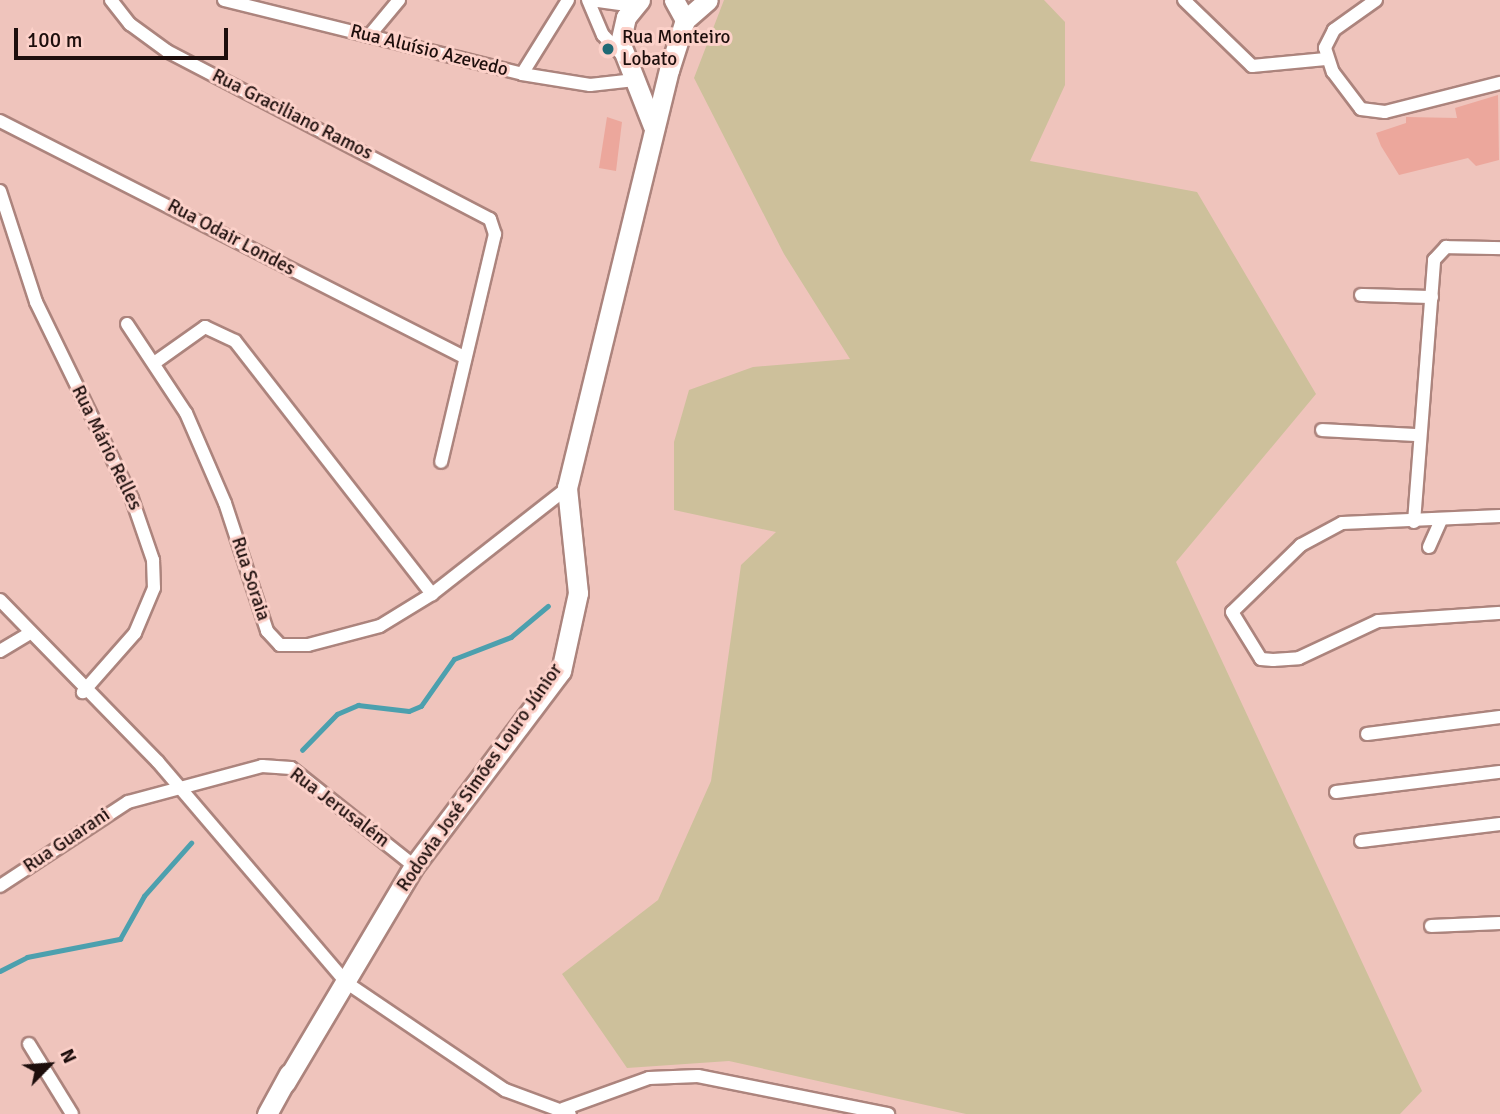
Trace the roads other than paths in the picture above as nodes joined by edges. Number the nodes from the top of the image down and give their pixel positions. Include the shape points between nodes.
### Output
1 (111, 0) edge
2 (224, 0) edge
3 (399, 0) edge
4 (568, 0) edge
5 (589, 0) edge
6 (674, 0) edge
7 (708, 0) edge
8 (1184, 0) edge
9 (1376, 0) edge
10 (637, 3) edge
11 (685, 20) junction
12 (369, 36) junction
13 (625, 57) junction
14 (1326, 59) junction
15 (669, 69) junction
16 (522, 74) junction
17 (635, 80) junction
18 (1500, 83) edge
19 (0, 121) edge
20 (653, 126) junction
21 (0, 191) edge
22 (1500, 248) edge
23 (1361, 295) dead end
24 (1432, 297) junction
25 (127, 324) dead end
26 (462, 356) junction
27 (157, 361) junction
28 (1322, 429) dead end
29 (1419, 435) junction
30 (441, 462) dead end
31 (567, 488) junction
32 (1500, 516) edge
33 (1441, 520) junction
34 (1414, 522) junction
35 (1430, 547) dead end
36 (432, 594) junction
37 (0, 600) edge
38 (1500, 613) edge
39 (27, 635) junction
40 (0, 651) edge
41 (83, 692) junction
42 (1500, 716) edge
43 (1367, 734) dead end
44 (1500, 772) edge
45 (176, 785) junction
46 (1336, 792) dead end
47 (1500, 824) edge
48 (1361, 841) dead end
49 (414, 866) junction
50 (0, 886) edge
51 (1500, 923) edge
52 (1431, 926) dead end
53 (347, 983) junction
54 (29, 1044) dead end
55 (566, 1112) edge
56 (72, 1114) edge
57 (267, 1114) edge
58 (888, 1114) edge

1 - 26 street, Rua Graciliano Ramos via 130,24 167,51 484,214 495,234
2 - 12 street, Rua Aluísio Azevedo
3 - 12 street
4 - 16 street
5 - 10 street
5 - 13 street via 603,35
6 - 11 main road
7 - 11 main road
8 - 14 street via 1252,66
9 - 14 street via 1327,39
10 - 13 main road via 621,30
11 - 15 main road, Rodovia José Simões Louro Júnior
12 - 16 street, Rua Aluísio Azevedo
13 - 17 main road
14 - 18 street via 1361,109 1371,113
15 - 17 main road
15 - 20 main road, Rodovia José Simões Louro Júnior
16 - 17 street, Rua Aluísio Azevedo via 590,85
17 - 20 main road
19 - 26 street, Rua Odair Londes
20 - 31 main road, Rodovia José Simões Louro Júnior
21 - 41 street, Rua Mário Relles via 36,302 132,499 153,560 154,588 135,633
22 - 24 street via 1441,249
23 - 24 street
24 - 29 street
25 - 27 street, Rua Soraia
26 - 30 street
27 - 36 street via 205,327 234,341
27 - 36 street, Rua Soraia via 220,491 272,639 289,646 356,635
28 - 29 street
29 - 34 street
31 - 36 street, Rua Soraia
31 - 49 main road, Rodovia José Simões Louro Júnior via 578,593 561,671
32 - 33 street
33 - 34 street
33 - 35 street
34 - 38 street via 1342,523 1301,545 1232,612 1261,659 1299,658 1399,617
37 - 39 street
39 - 40 street
39 - 41 street
41 - 45 street
42 - 43 street
44 - 46 street
45 - 49 street, Rua Jerusalém via 262,766 291,768
45 - 50 street, Rua Guarani via 97,818
45 - 53 street
47 - 48 street
49 - 53 main road, Rodovia José Simões Louro Júnior
51 - 52 street
53 - 55 street via 506,1090
53 - 57 main road, Rodovia José Simões Louro Júnior
54 - 56 street
55 - 58 street via 649,1078 698,1076

